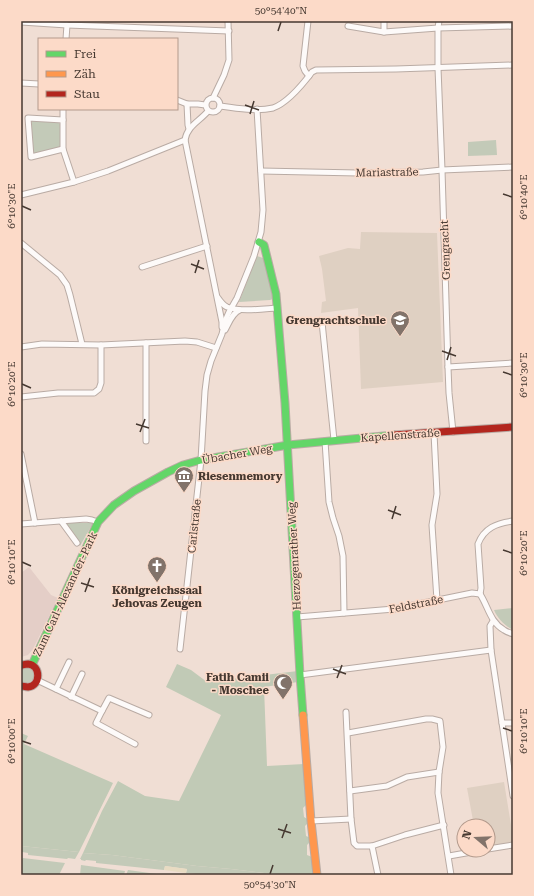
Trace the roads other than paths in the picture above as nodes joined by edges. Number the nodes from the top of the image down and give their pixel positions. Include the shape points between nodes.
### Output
1 (228, 21) edge
2 (308, 21) edge
3 (384, 21) edge
4 (439, 21) edge
5 (21, 22) edge
6 (67, 25) junction
7 (348, 26) dead end
8 (513, 26) edge
9 (438, 28) junction
10 (229, 31) junction
11 (384, 32) junction
12 (66, 38) edge
13 (513, 65) edge
14 (438, 68) junction
15 (309, 76) junction
16 (21, 83) edge
17 (38, 84) edge
18 (213, 98) junction
19 (178, 100) edge
20 (187, 104) junction
21 (205, 106) junction
22 (220, 106) junction
23 (63, 110) edge
24 (257, 110) junction
25 (208, 111) junction
26 (63, 120) junction
27 (189, 129) junction
28 (185, 140) junction
29 (63, 149) junction
30 (513, 167) edge
31 (442, 170) junction
32 (261, 171) junction
33 (74, 182) junction
34 (21, 195) edge
35 (259, 242) junction
36 (21, 243) edge
37 (207, 246) junction
38 (142, 267) dead end
39 (216, 293) junction
40 (232, 307) junction
41 (277, 308) junction
42 (241, 309) junction
43 (322, 322) dead end
44 (222, 334) junction
45 (146, 343) junction
46 (82, 344) junction
47 (101, 345) junction
48 (21, 347) edge
49 (216, 348) junction
50 (513, 363) edge
51 (448, 367) junction
52 (21, 397) edge
53 (513, 427) edge
54 (453, 432) junction
55 (434, 433) junction
56 (334, 440) junction
57 (146, 441) dead end
58 (325, 441) junction
59 (288, 445) junction
60 (21, 454) edge
61 (200, 460) junction
62 (62, 521) junction
63 (513, 521) edge
64 (98, 522) junction
65 (35, 523) junction
66 (21, 524) edge
67 (77, 542) dead end
68 (480, 594) junction
69 (437, 600) junction
70 (344, 613) junction
71 (297, 617) junction
72 (493, 621) junction
73 (513, 634) edge
74 (180, 649) dead end
75 (491, 650) junction
76 (69, 662) dead end
77 (21, 665) edge
78 (32, 665) junction
79 (82, 674) dead end
80 (300, 675) junction
81 (37, 680) junction
82 (21, 686) edge
83 (56, 689) junction
84 (71, 696) junction
85 (102, 711) junction
86 (346, 712) dead end
87 (149, 715) dead end
88 (502, 723) junction
89 (513, 724) edge
90 (348, 733) junction
91 (135, 744) dead end
92 (439, 772) junction
93 (350, 791) junction
94 (513, 796) edge
95 (351, 819) junction
96 (311, 821) junction
97 (444, 825) junction
98 (513, 845) edge
99 (372, 846) junction
100 (496, 848) edge
101 (456, 855) edge
102 (449, 856) junction
103 (317, 875) edge
104 (378, 875) edge
105 (452, 875) edge

1 - 10 street
2 - 15 street via 303,66
3 - 11 street
4 - 9 street, Grengracht
5 - 6 street
6 - 10 street
6 - 12 street
7 - 11 street
8 - 9 street
9 - 11 street
9 - 14 street, Grengracht
10 - 18 street via 230,60
13 - 14 street
14 - 15 street via 316,70
14 - 31 street, Grengracht
15 - 24 street via 282,103
16 - 17 street
18 - 21 street via 207,100
18 - 22 street via 219,101
19 - 20 street
20 - 21 street
20 - 27 street
21 - 25 street
22 - 24 street
22 - 25 street via 217,111
23 - 26 street
24 - 32 street, Carlstraße
25 - 27 street
26 - 29 street
26 - 29 street via 28,118 31,157
27 - 28 street
28 - 33 street
28 - 37 street
29 - 33 street
30 - 31 street, Mariastraße
31 - 32 street, Mariastraße via 358,173
31 - 51 street, Grengracht
32 - 35 street, Carlstraße via 263,222
33 - 34 street
35 - 40 street, Carlstraße
35 - 41 street, Herzogenrather Weg via 264,245
36 - 46 street via 67,285
37 - 38 street
37 - 39 street
39 - 40 street via 222,303
39 - 44 street
40 - 42 street
40 - 44 street, Carlstraße
41 - 42 street
41 - 59 street, Herzogenrather Weg
42 - 44 street, Carlstraße via 233,314
43 - 56 street
44 - 49 street, Carlstraße
45 - 47 street
45 - 49 street via 185,341
45 - 57 street
46 - 47 street
46 - 48 street
47 - 52 street via 101,383 94,393
49 - 61 street, Carlstraße via 206,383
50 - 51 street
51 - 54 street, Grengracht
53 - 54 street, Kapellenstraße
54 - 55 street, Kapellenstraße
55 - 56 street, Kapellenstraße
55 - 69 street via 438,494 432,525
56 - 58 street, Kapellenstraße
58 - 59 street, Kapellenstraße
58 - 70 street via 329,502 343,556
59 - 61 street, Übacher Weg
59 - 71 street, Herzogenrather Weg
60 - 65 street
61 - 64 street, Übacher Weg via 183,465 134,490 114,505
61 - 74 street, Carlstraße
62 - 64 street via 86,519
62 - 65 street
62 - 67 street
63 - 68 street via 488,528 480,538
64 - 78 street, Zum Carl-Alexander-Park
65 - 66 street
68 - 69 street, Feldstraße via 472,593
68 - 72 street
69 - 70 street, Feldstraße via 394,609
70 - 71 street, Feldstraße
71 - 80 street, Herzogenrather Weg
72 - 73 street
72 - 75 street via 490,626
75 - 80 street
75 - 88 street
76 - 83 street
77 - 78 street, Zum Carl-Alexander-Park
78 - 81 street, Zum Carl-Alexander-Park via 38,672
79 - 84 street
80 - 96 street, Herzogenrather Weg
81 - 82 street via 32,686
81 - 83 street
83 - 84 street
84 - 85 street
85 - 87 street via 109,698
85 - 91 street via 96,723
86 - 90 street
88 - 89 street
88 - 94 street
90 - 92 street via 426,719 440,721 443,747
90 - 93 street
92 - 93 street via 407,777 387,786
92 - 97 street via 438,793
93 - 95 street
95 - 96 street
95 - 99 street via 354,843 357,846
96 - 103 street, Herzogenrather Weg
97 - 99 street
97 - 102 street
98 - 100 street
99 - 104 street
101 - 102 street
102 - 105 street

